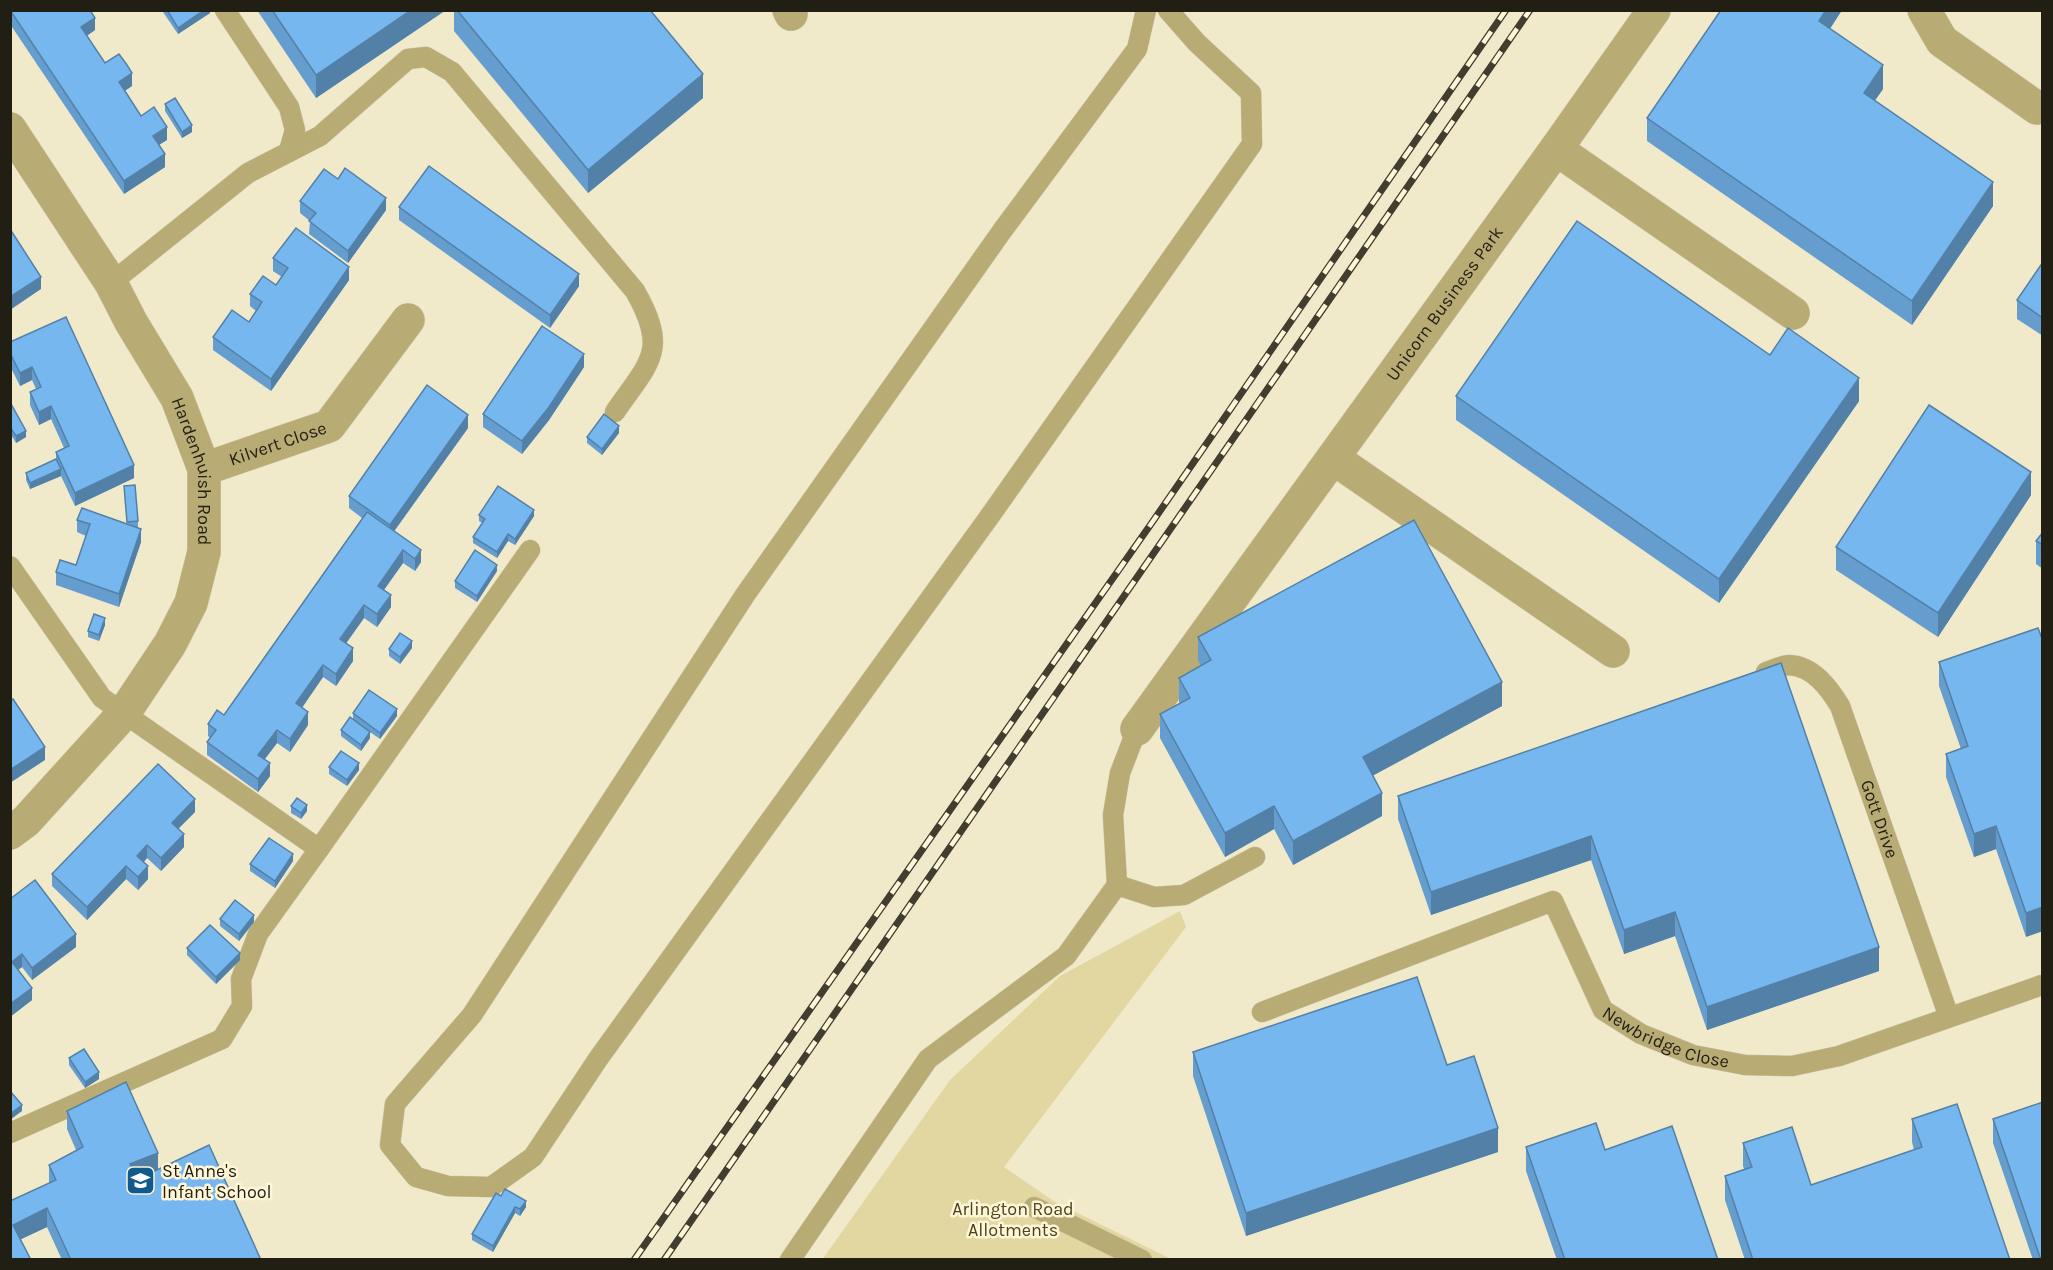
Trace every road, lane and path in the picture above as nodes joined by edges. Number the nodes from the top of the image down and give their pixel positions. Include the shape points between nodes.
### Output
1 (225, 10) edge
2 (1146, 10) edge
3 (1168, 10) edge
4 (1654, 10) edge
5 (1924, 10) edge
6 (2037, 108) dead end
7 (10, 129) edge
8 (1556, 149) junction
9 (289, 151) junction
10 (111, 283) junction
11 (1792, 313) dead end
12 (408, 320) dead end
13 (615, 412) dead end
14 (1334, 458) junction
15 (204, 469) junction
16 (530, 550) dead end
17 (10, 566) edge
18 (1613, 651) dead end
19 (1766, 672) edge
20 (124, 713) junction
21 (1137, 729) joint
22 (10, 833) edge
23 (319, 849) junction
24 (1255, 857) dead end
25 (1117, 885) junction
26 (2043, 985) edge
27 (1262, 1012) dead end
28 (1949, 1017) junction
29 (10, 1133) edge
30 (1034, 1207) dead end
31 (790, 1260) edge
32 (1142, 1260) edge

1 - 9 lane via 289,107 296,130
2 - 3 lane via 1137,49 1002,231 745,595 472,1015 395,1104 390,1145 416,1178 448,1186 491,1187 533,1157 598,1059 992,513 1252,144 1251,93
4 - 8 street, Unicorn Business Park
5 - 6 street via 1942,41
7 - 10 street, Hardenhuish Road
8 - 11 street
8 - 14 street, Unicorn Business Park
9 - 10 lane via 248,173
9 - 13 lane via 320,136 408,59 426,57 452,72 635,291 648,314 653,348 646,367
10 - 15 street, Hardenhuish Road via 177,398
12 - 15 street, Kilvert Close via 329,426
14 - 18 street
14 - 21 street, Unicorn Business Park
15 - 20 street, Hardenhuish Road via 204,552 191,603 170,644
16 - 23 lane
17 - 20 lane via 102,698
19 - 28 lane, Gott Drive via 1789,665 1810,672 1828,686 1840,706
20 - 22 street, Hardenhuish Road via 26,821
20 - 23 lane
21 - 25 lane via 1120,773 1113,815
23 - 29 lane via 258,934 241,980 242,1006 222,1038
24 - 25 lane via 1184,895 1154,897
25 - 31 lane via 1066,956 928,1059
26 - 28 lane, Newbridge Close
27 - 28 lane, Newbridge Close via 1553,901 1603,1010 1641,1034 1693,1055 1745,1065 1792,1066 1839,1056
30 - 32 lane

